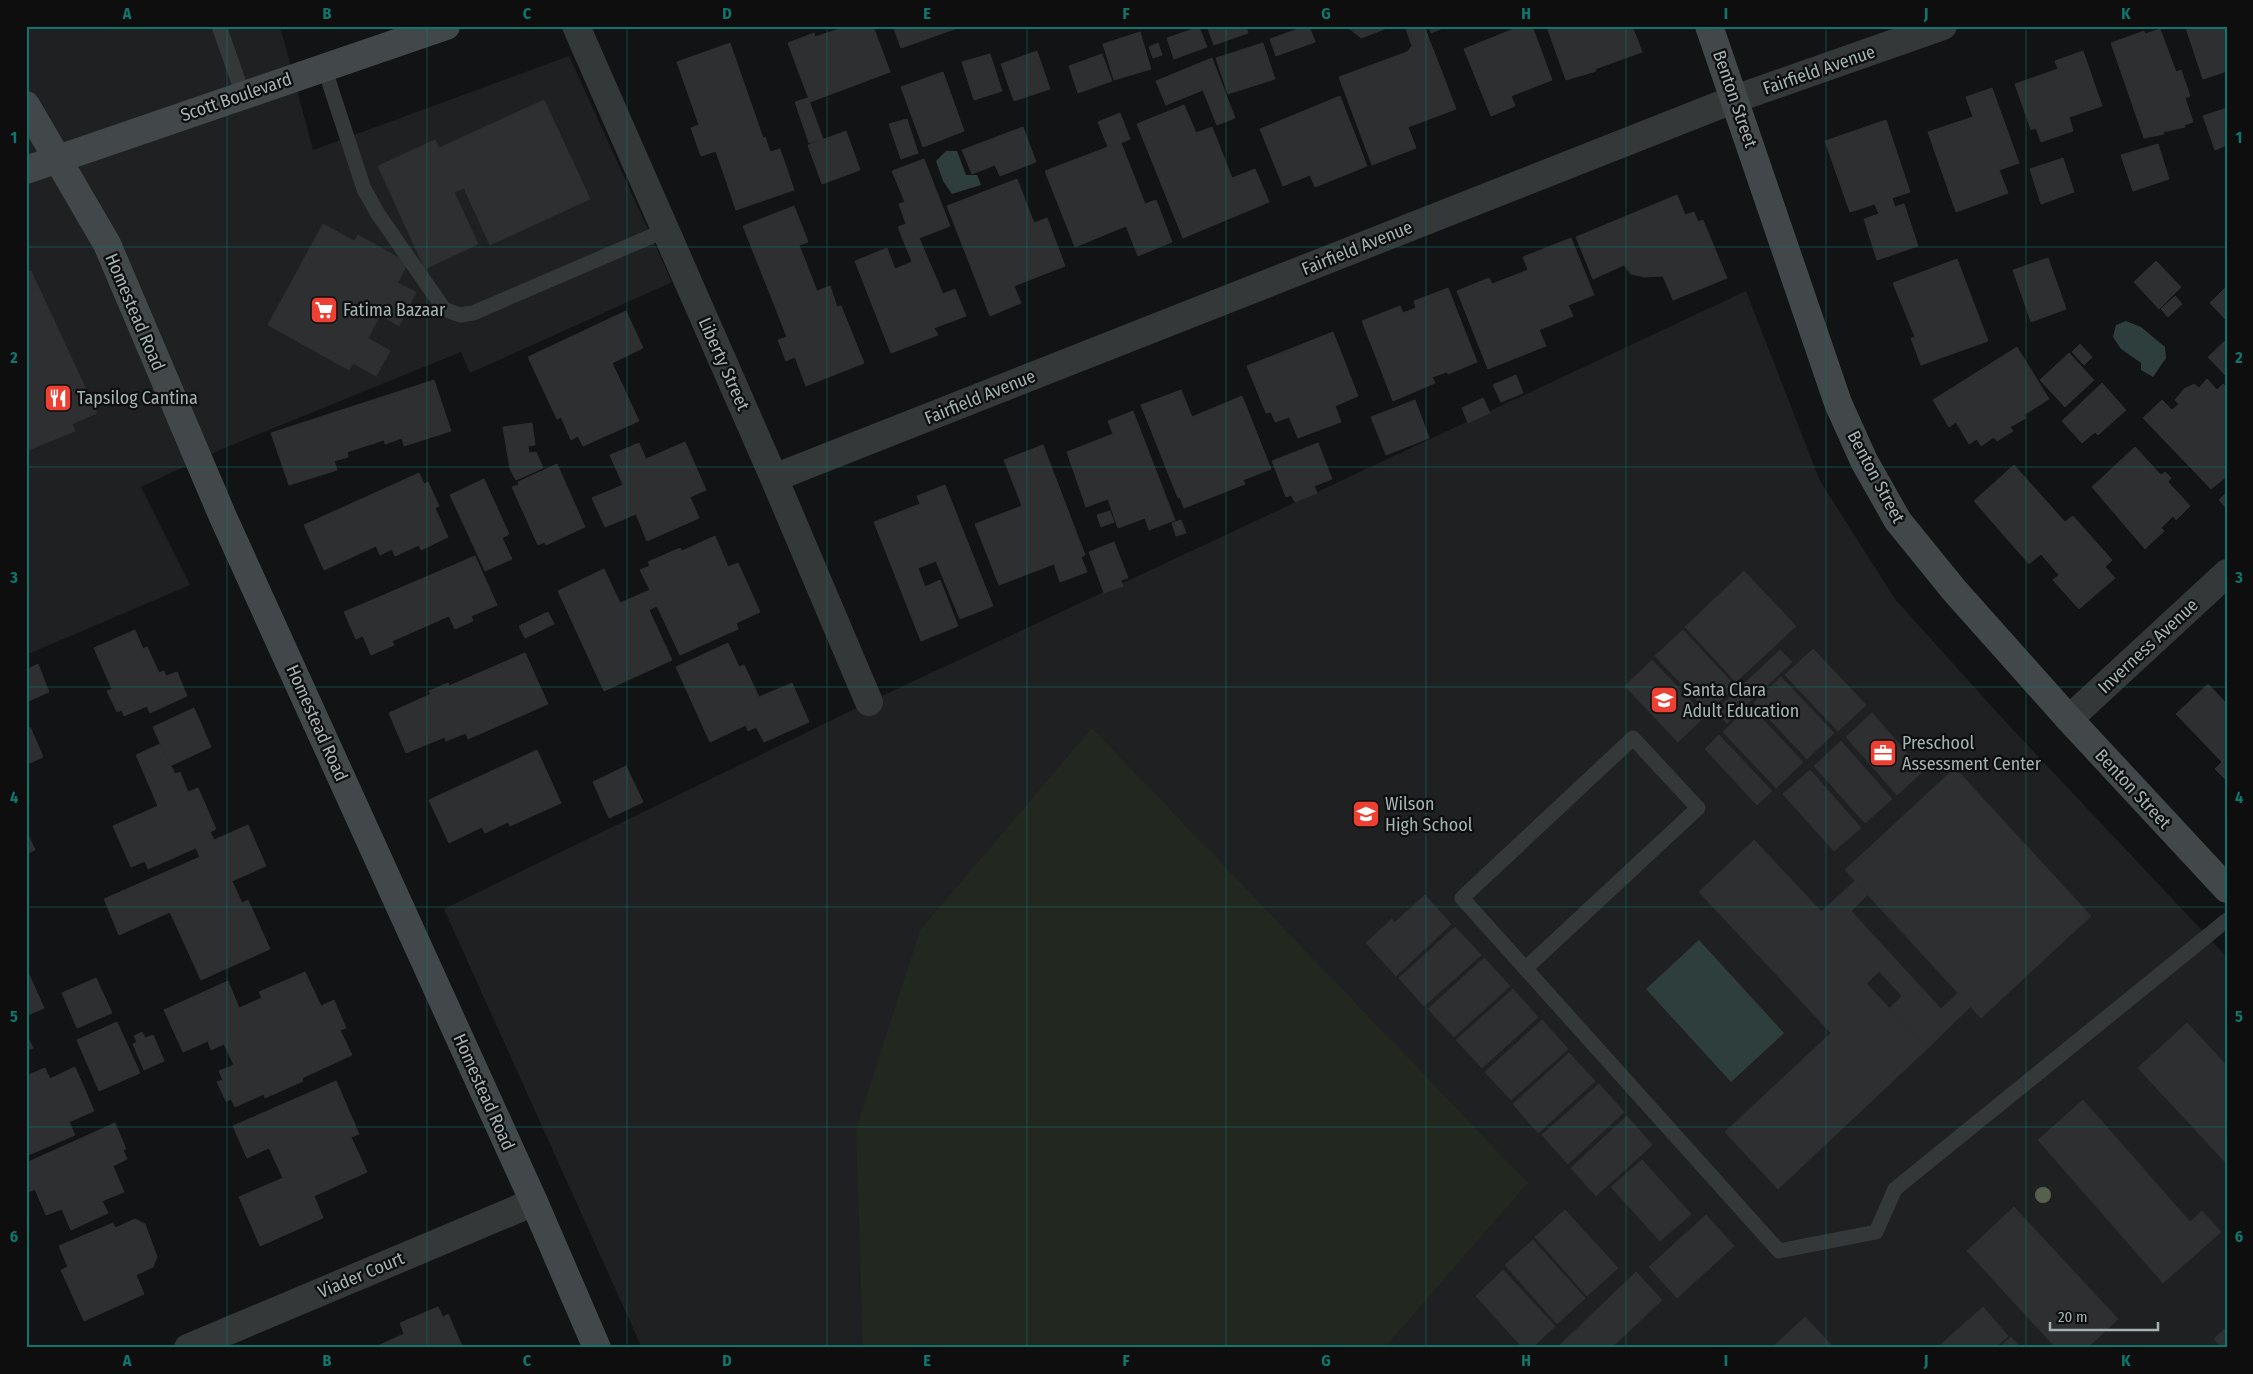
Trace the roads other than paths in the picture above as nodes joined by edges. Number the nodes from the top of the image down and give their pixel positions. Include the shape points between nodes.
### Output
1 (219, 26) edge
2 (446, 26) edge
3 (576, 26) edge
4 (1710, 26) edge
5 (1943, 26) edge
6 (324, 67) junction
7 (243, 95) junction
8 (1736, 99) junction
9 (26, 105) edge
10 (58, 158) junction
11 (26, 170) edge
12 (666, 230) junction
13 (774, 478) junction
14 (2227, 573) edge
15 (869, 702) dead end
16 (2069, 719) junction
17 (2227, 889) edge
18 (2227, 920) edge
19 (1526, 968) junction
20 (534, 1202) junction
21 (188, 1348) edge
22 (597, 1348) edge

1 - 7 lane
2 - 6 main road, Scott Boulevard
3 - 12 street, Liberty Street
4 - 8 main road, Benton Street
5 - 8 street, Fairfield Avenue
6 - 7 main road, Scott Boulevard
6 - 12 lane via 364,189 444,310 460,315 474,313
7 - 10 main road, Scott Boulevard
8 - 13 street, Fairfield Avenue
8 - 16 main road, Benton Street via 1838,403 1864,461 1898,521 1954,590
9 - 10 main road, Homestead Road
10 - 11 main road, Scott Boulevard
10 - 20 main road, Homestead Road via 107,244 223,517
12 - 13 street, Liberty Street
13 - 15 street, Liberty Street
14 - 16 street, Inverness Avenue
16 - 17 main road, Benton Street
18 - 19 lane via 1895,1189 1876,1232 1779,1251
19 - 19 lane via 1698,808 1633,738 1462,898
20 - 21 street, Viader Court
20 - 22 main road, Homestead Road

